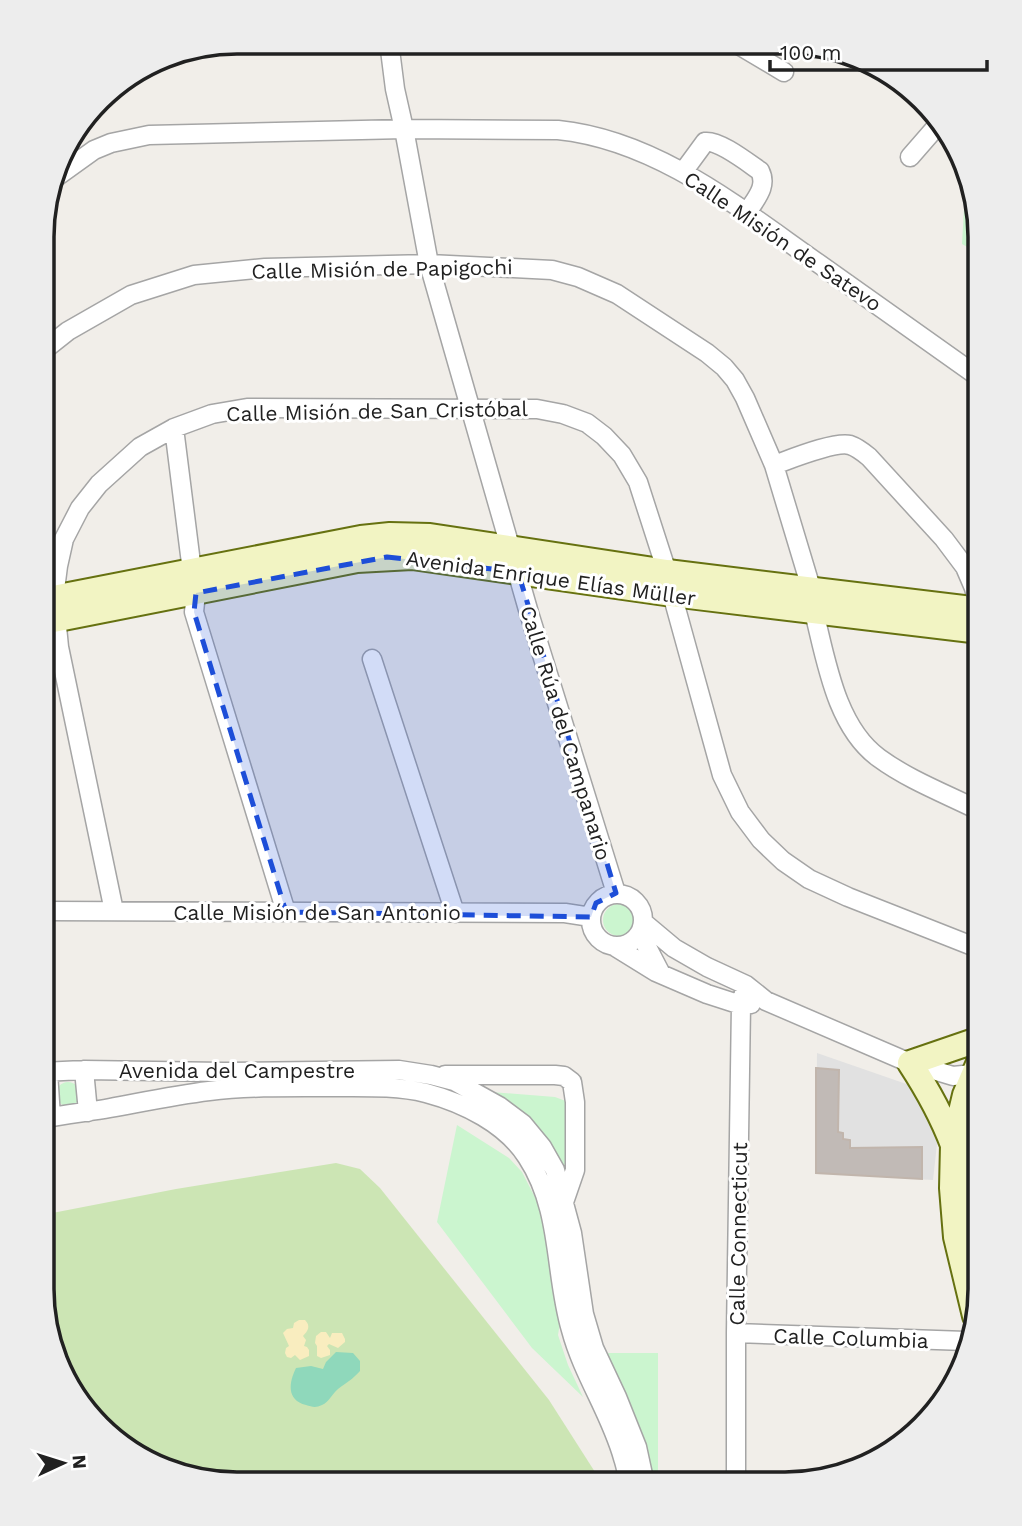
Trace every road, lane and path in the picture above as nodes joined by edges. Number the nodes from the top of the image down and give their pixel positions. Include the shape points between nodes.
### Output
1 (390, 54) edge
2 (754, 54) edge
3 (784, 72) dead end
4 (404, 129) junction
5 (933, 131) edge
6 (910, 156) dead end
7 (67, 169) edge
8 (683, 172) junction
9 (747, 213) junction
10 (429, 264) junction
11 (54, 342) edge
12 (968, 369) edge
13 (470, 408) junction
14 (174, 428) junction
15 (775, 465) junction
16 (510, 548) junction
17 (518, 572) junction
18 (968, 573) edge
19 (194, 582) junction
20 (670, 583) junction
21 (54, 586) edge
22 (813, 600) junction
23 (54, 609) edge
24 (968, 619) edge
25 (54, 628) edge
26 (372, 659) dead end
27 (967, 805) edge
28 (616, 893) junction
29 (54, 911) edge
30 (114, 911) junction
31 (286, 912) junction
32 (455, 912) junction
33 (591, 917) junction
34 (642, 926) junction
35 (967, 944) edge
36 (614, 946) junction
37 (686, 954) junction
38 (667, 976) junction
39 (746, 985) junction
40 (766, 1001) junction
41 (741, 1005) junction
42 (967, 1043) edge
43 (910, 1063) junction
44 (84, 1070) junction
45 (399, 1070) junction
46 (54, 1072) edge
47 (430, 1074) junction
48 (967, 1079) edge
49 (400, 1090) junction
50 (88, 1112) junction
51 (54, 1117) edge
52 (967, 1143) edge
53 (967, 1146) edge
54 (564, 1202) junction
55 (564, 1234) junction
56 (967, 1283) edge
57 (736, 1334) junction
58 (960, 1341) edge
59 (609, 1400) junction
60 (626, 1472) edge
61 (642, 1472) edge
62 (736, 1472) edge

1 - 4 street, Calle Rúa del Campanario
2 - 3 street
4 - 7 street, Calle Misión de Satevo via 149,135 94,150
4 - 8 street, Calle Misión de Satevo via 580,132
4 - 10 street, Calle Rúa del Campanario
5 - 6 street
8 - 9 street, Calle Misión de Satevo
8 - 9 street via 709,141 760,171 763,187
9 - 12 street, Calle Misión de Satevo
10 - 11 street, Calle Misión de Papigochi via 265,268 194,275 131,295
10 - 13 street, Calle Rúa del Campanario
10 - 15 street, Calle Misión de Papigochi via 552,270 617,294 724,367 745,398
13 - 14 street, Calle Misión de San Cristóbal via 247,408
13 - 16 street, Calle Rúa del Campanario
13 - 20 street, Calle Misión de San Cristóbal via 563,414 604,436 638,482
14 - 19 street
14 - 21 street, Calle Misión de San Cristóbal via 140,447 80,508 65,539
15 - 18 street via 838,444 860,450 944,538
15 - 22 street, Calle Misión de Papigochi
16 - 17 street, Calle Rúa del Campanario
16 - 19 main road, Avenida Enrique Elías Müller via 430,536 362,538
16 - 20 main road, Avenida Enrique Elías Müller
17 - 19 main road, Avenida Enrique Elías Müller via 387,557
17 - 20 main road, Avenida Enrique Elías Müller
17 - 28 street, Calle Rúa del Campanario
19 - 23 main road, Avenida Enrique Elías Müller
19 - 31 street via 194,612
20 - 22 main road, Avenida Enrique Elías Müller
20 - 35 street, Calle Misión de San Cristóbal via 722,775 740,812 761,840 809,879
22 - 24 main road, Avenida Enrique Elías Müller
22 - 27 street, Calle Misión de Papigochi via 830,676 844,715 861,740 897,770
25 - 30 street, Calle Misión de San Cristóbal
26 - 32 street
28 - 33 street via 596,903
28 - 34 street via 639,905
29 - 30 street, Calle Misión de San Antonio
30 - 31 street, Calle Misión de San Antonio
31 - 32 street, Calle Misión de San Antonio
32 - 33 street, Calle Misión de San Antonio
33 - 36 street via 594,933
34 - 36 street via 630,942
34 - 37 street
34 - 38 street via 646,945
36 - 38 street
37 - 38 street
37 - 39 street
38 - 41 street
39 - 40 street
39 - 41 street, Calle Connecticut
40 - 41 street
40 - 43 street
41 - 57 street, Calle Connecticut
42 - 43 main road
43 - 48 street
43 - 52 main road via 940,1114
44 - 45 street, Avenida del Campestre
44 - 46 street, Avenida del Campestre
44 - 50 street
45 - 47 street, Avenida del Campestre
45 - 49 street
47 - 54 street, Avenida del Campestre via 471,1089 523,1124 555,1170
47 - 54 street, Avenida del Campestre via 555,1074 568,1078 575,1102 575,1170
49 - 50 street, Avenida del Campestre via 232,1089
49 - 55 street, Avenida del Campestre via 424,1093 470,1110 509,1136 527,1157
50 - 51 street, Avenida del Campestre
53 - 56 main road via 952,1188 956,1237
54 - 55 street, Avenida del Campestre
55 - 59 street, Avenida del Campestre
57 - 58 street, Calle Columbia
57 - 62 street, Calle Connecticut
59 - 60 street, Avenida del Campestre
59 - 61 street, Avenida del Campestre via 637,1447

